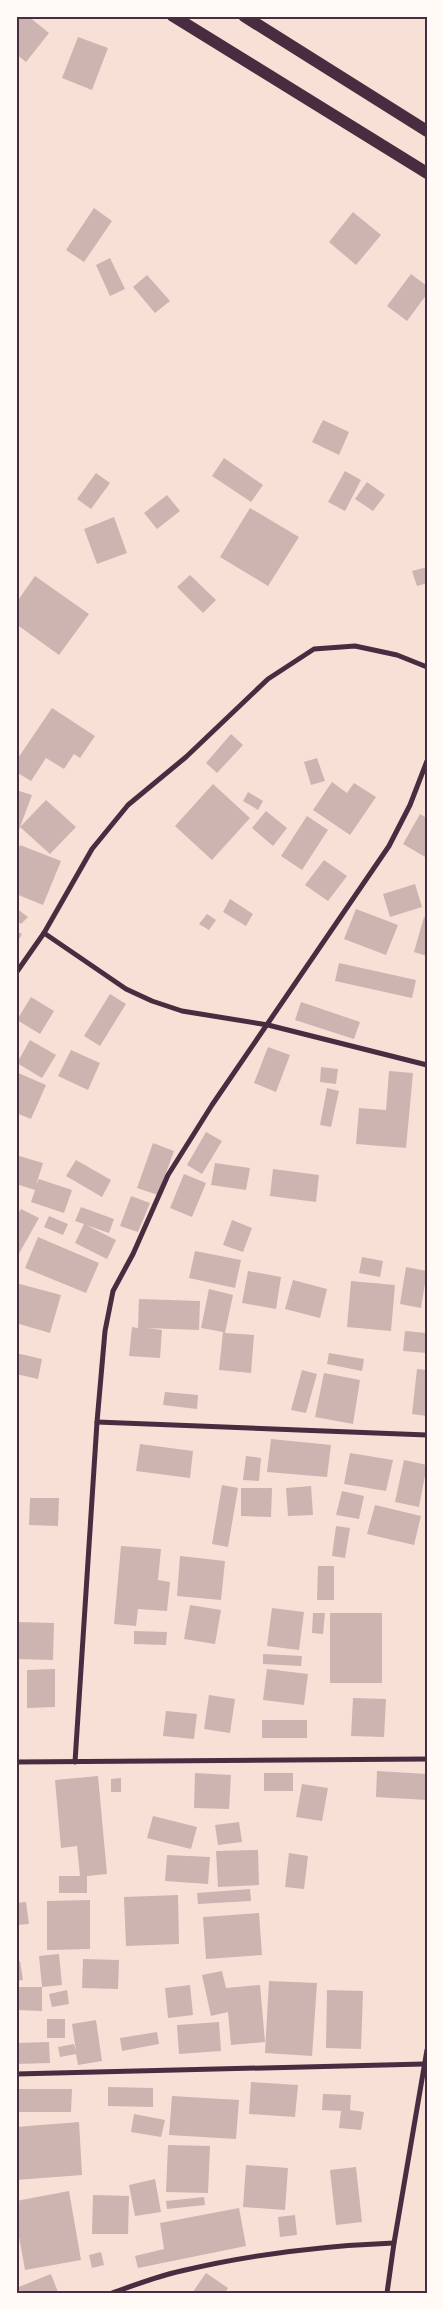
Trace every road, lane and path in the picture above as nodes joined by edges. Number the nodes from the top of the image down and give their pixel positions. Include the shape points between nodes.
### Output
1 (173, 16) edge
2 (244, 16) edge
3 (427, 131) edge
4 (427, 173) edge
5 (427, 667) edge
6 (427, 761) edge
7 (44, 933) junction
8 (16, 973) edge
9 (268, 1025) junction
10 (427, 1065) edge
11 (97, 1422) junction
12 (427, 1435) edge
13 (427, 1759) edge
14 (16, 1762) edge
15 (75, 1762) junction
16 (427, 2050) edge
17 (424, 2064) junction
18 (16, 2074) edge
19 (394, 2243) junction
20 (112, 2293) edge
21 (388, 2293) edge

1 - 4 main road
2 - 3 main road
5 - 7 street via 397,655 355,646 314,650 268,679 186,757 128,805 92,849
6 - 9 street via 389,846
7 - 8 street
7 - 9 street via 126,989 152,1002 182,1011
9 - 10 street
9 - 11 street via 168,1175 134,1254 113,1291 105,1332
11 - 12 street
11 - 15 street
13 - 15 street
14 - 15 street
16 - 17 street
17 - 18 street
17 - 19 street
19 - 20 street via 328,2246 241,2258 180,2271
19 - 21 street

